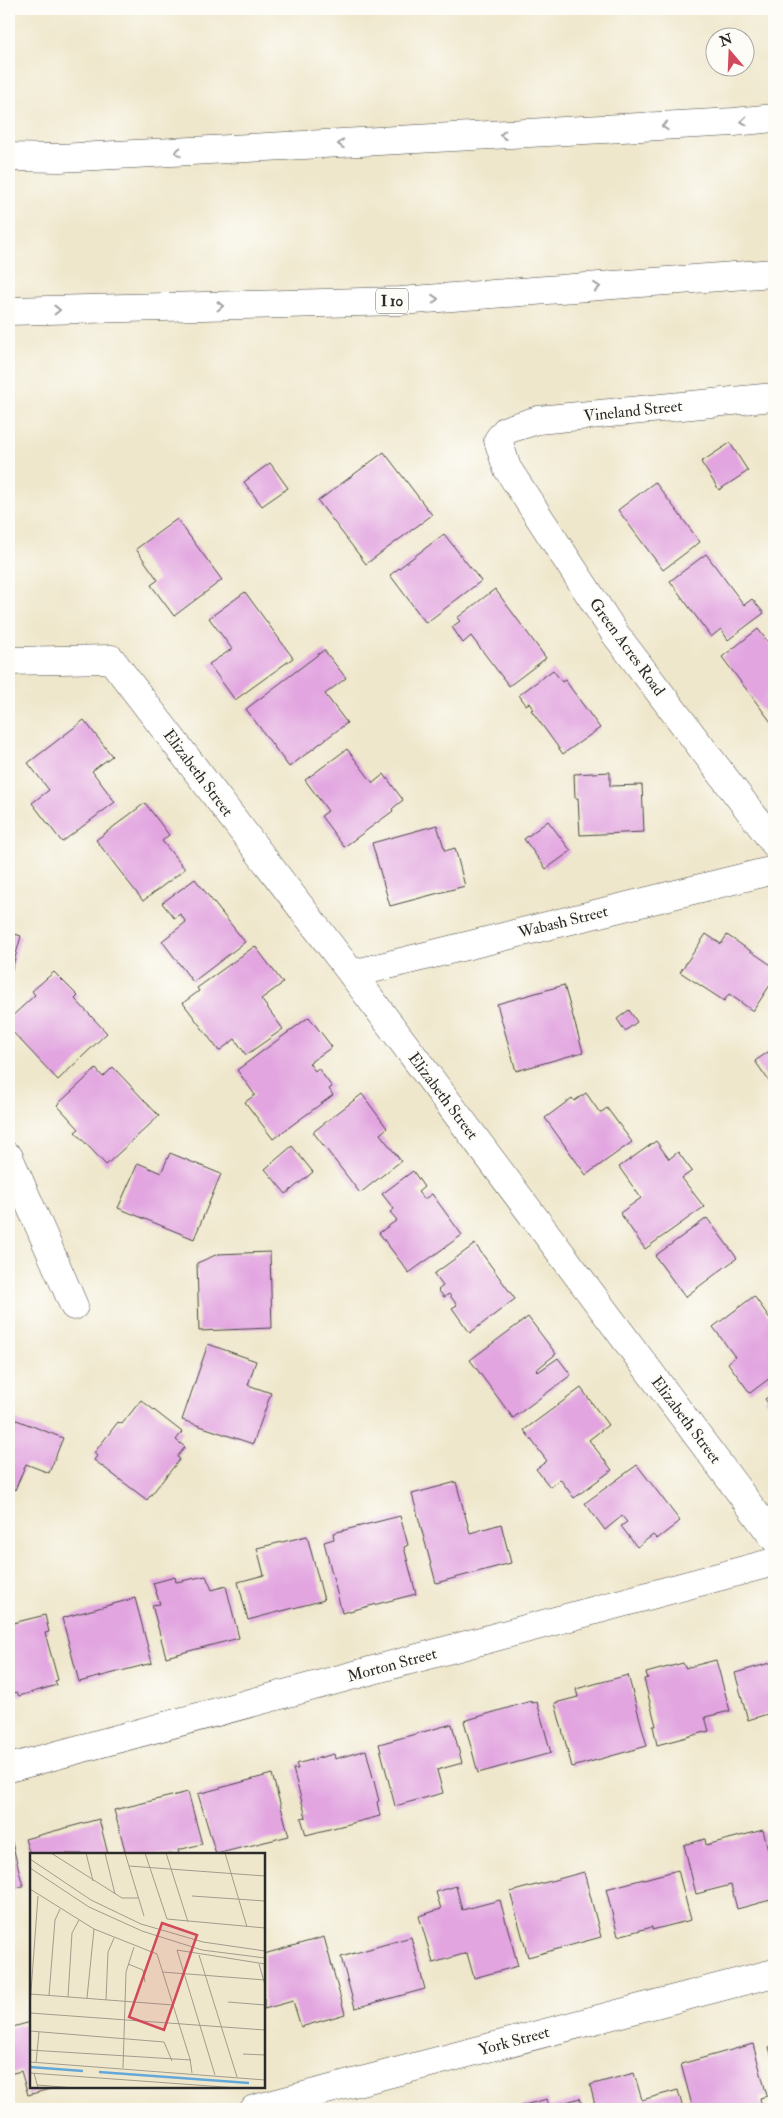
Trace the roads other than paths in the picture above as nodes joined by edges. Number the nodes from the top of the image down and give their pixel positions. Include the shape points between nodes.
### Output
1 (774, 118) edge
2 (9, 158) edge
3 (774, 273) edge
4 (9, 311) edge
5 (774, 397) edge
6 (498, 440) joint
7 (9, 661) edge
8 (774, 843) edge
9 (774, 870) edge
10 (352, 974) junction
11 (9, 1157) edge
12 (74, 1306) dead end
13 (774, 1538) edge
14 (774, 1562) edge
15 (9, 1768) edge
16 (774, 1973) edge
17 (254, 2109) edge

1 -> 2 main road via 128,155
4 -> 3 main road, I 10 via 400,301
5 - 6 main road, Vineland Street via 538,420 506,430
6 - 8 main road, Green Acres Road via 507,468 616,635
7 - 10 main road, Elizabeth Street via 111,659
9 - 10 main road, Wabash Street
10 - 13 main road, Elizabeth Street
11 - 12 main road
14 - 15 main road, Morton Street
16 - 17 main road, York Street

